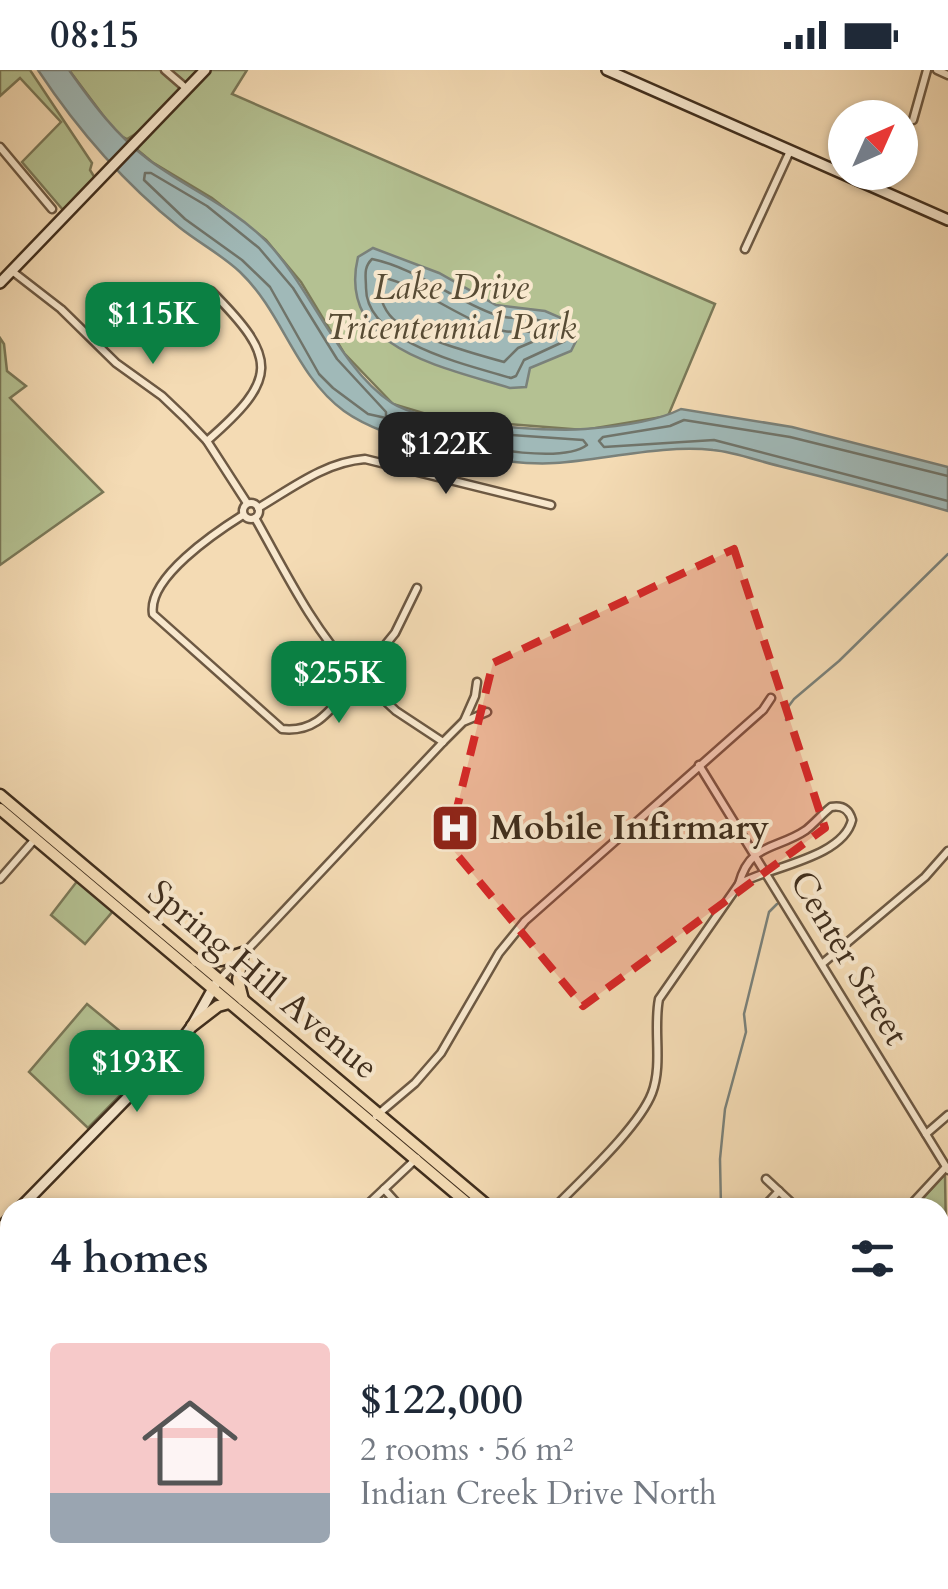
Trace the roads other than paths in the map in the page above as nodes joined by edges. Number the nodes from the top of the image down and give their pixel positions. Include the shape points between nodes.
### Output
1 (165, 70) edge
2 (206, 70) edge
3 (606, 70) edge
4 (926, 70) edge
5 (937, 70) edge
6 (948, 74) edge
7 (188, 90) junction
8 (918, 101) edge
9 (0, 147) edge
10 (790, 151) junction
11 (52, 209) dead end
12 (948, 220) edge
13 (745, 250) dead end
14 (12, 271) junction
15 (0, 283) edge
16 (211, 291) dead end
17 (207, 441) junction
18 (247, 503) junction
19 (551, 505) dead end
20 (258, 508) junction
21 (243, 515) junction
22 (255, 518) junction
23 (417, 588) dead end
24 (365, 670) junction
25 (353, 671) junction
26 (477, 682) dead end
27 (354, 683) junction
28 (366, 683) junction
29 (771, 698) dead end
30 (487, 712) dead end
31 (463, 722) junction
32 (443, 742) junction
33 (699, 765) junction
34 (0, 794) edge
35 (0, 809) edge
36 (34, 839) junction
37 (948, 851) edge
38 (756, 853) junction
39 (767, 870) junction
40 (0, 879) edge
41 (739, 884) junction
42 (243, 953) junction
43 (196, 961) junction
44 (823, 963) junction
45 (216, 985) junction
46 (243, 1000) junction
47 (230, 1003) junction
48 (192, 1026) junction
49 (948, 1115) edge
50 (376, 1117) junction
51 (926, 1134) junction
52 (417, 1158) junction
53 (947, 1168) edge
54 (766, 1179) dead end
55 (384, 1189) junction
56 (778, 1191) junction
57 (30, 1198) edge
58 (375, 1198) edge
59 (392, 1198) edge
60 (462, 1198) edge
61 (477, 1198) edge
62 (563, 1198) edge
63 (772, 1198) edge
64 (786, 1198) edge
65 (918, 1198) edge

1 - 7 street
2 - 7 street
3 - 10 street
4 - 8 street
5 - 6 street
7 - 14 street
9 - 11 street
10 - 12 street
10 - 13 street
14 - 15 street
14 - 17 street
16 - 17 street via 242,324 262,376 254,396
17 - 18 street
18 - 20 street
18 - 21 street
19 - 20 street via 365,458 340,462
20 - 22 street
21 - 22 street
21 - 27 street via 211,535 159,587 152,606 162,625 282,729 311,727
22 - 25 street via 327,643
23 - 24 street
24 - 25 street
24 - 28 street
25 - 27 street
26 - 31 street
27 - 28 street
28 - 32 street
29 - 33 street
30 - 31 street
31 - 32 street
32 - 42 street
33 - 38 street, Center Street
33 - 50 street via 525,922 441,1053
34 - 43 main road, Spring Hill Avenue
35 - 36 main road, Spring Hill Avenue
36 - 40 street
36 - 45 main road, Spring Hill Avenue
37 - 44 street
38 - 39 street, Center Street
38 - 39 street via 806,830 830,807 848,811 851,826 835,841 811,857
38 - 41 street
39 - 41 street
39 - 44 street, Center Street
41 - 62 street via 660,998 656,1071 647,1102
42 - 43 main road
42 - 45 street
42 - 46 main road
43 - 45 main road, Spring Hill Avenue
44 - 51 street, Center Street
45 - 46 main road, Spring Hill Avenue
45 - 47 main road, Spring Hill Avenue
45 - 48 street
46 - 50 main road, Spring Hill Avenue
47 - 48 main road
47 - 50 main road, Spring Hill Avenue
48 - 57 street
49 - 51 street
50 - 52 main road, Spring Hill Avenue
50 - 61 main road, Spring Hill Avenue
51 - 53 street, Center Street
52 - 55 street
52 - 60 main road, Spring Hill Avenue
53 - 65 street
54 - 56 street
55 - 58 street
55 - 59 street
56 - 63 street
56 - 64 street

